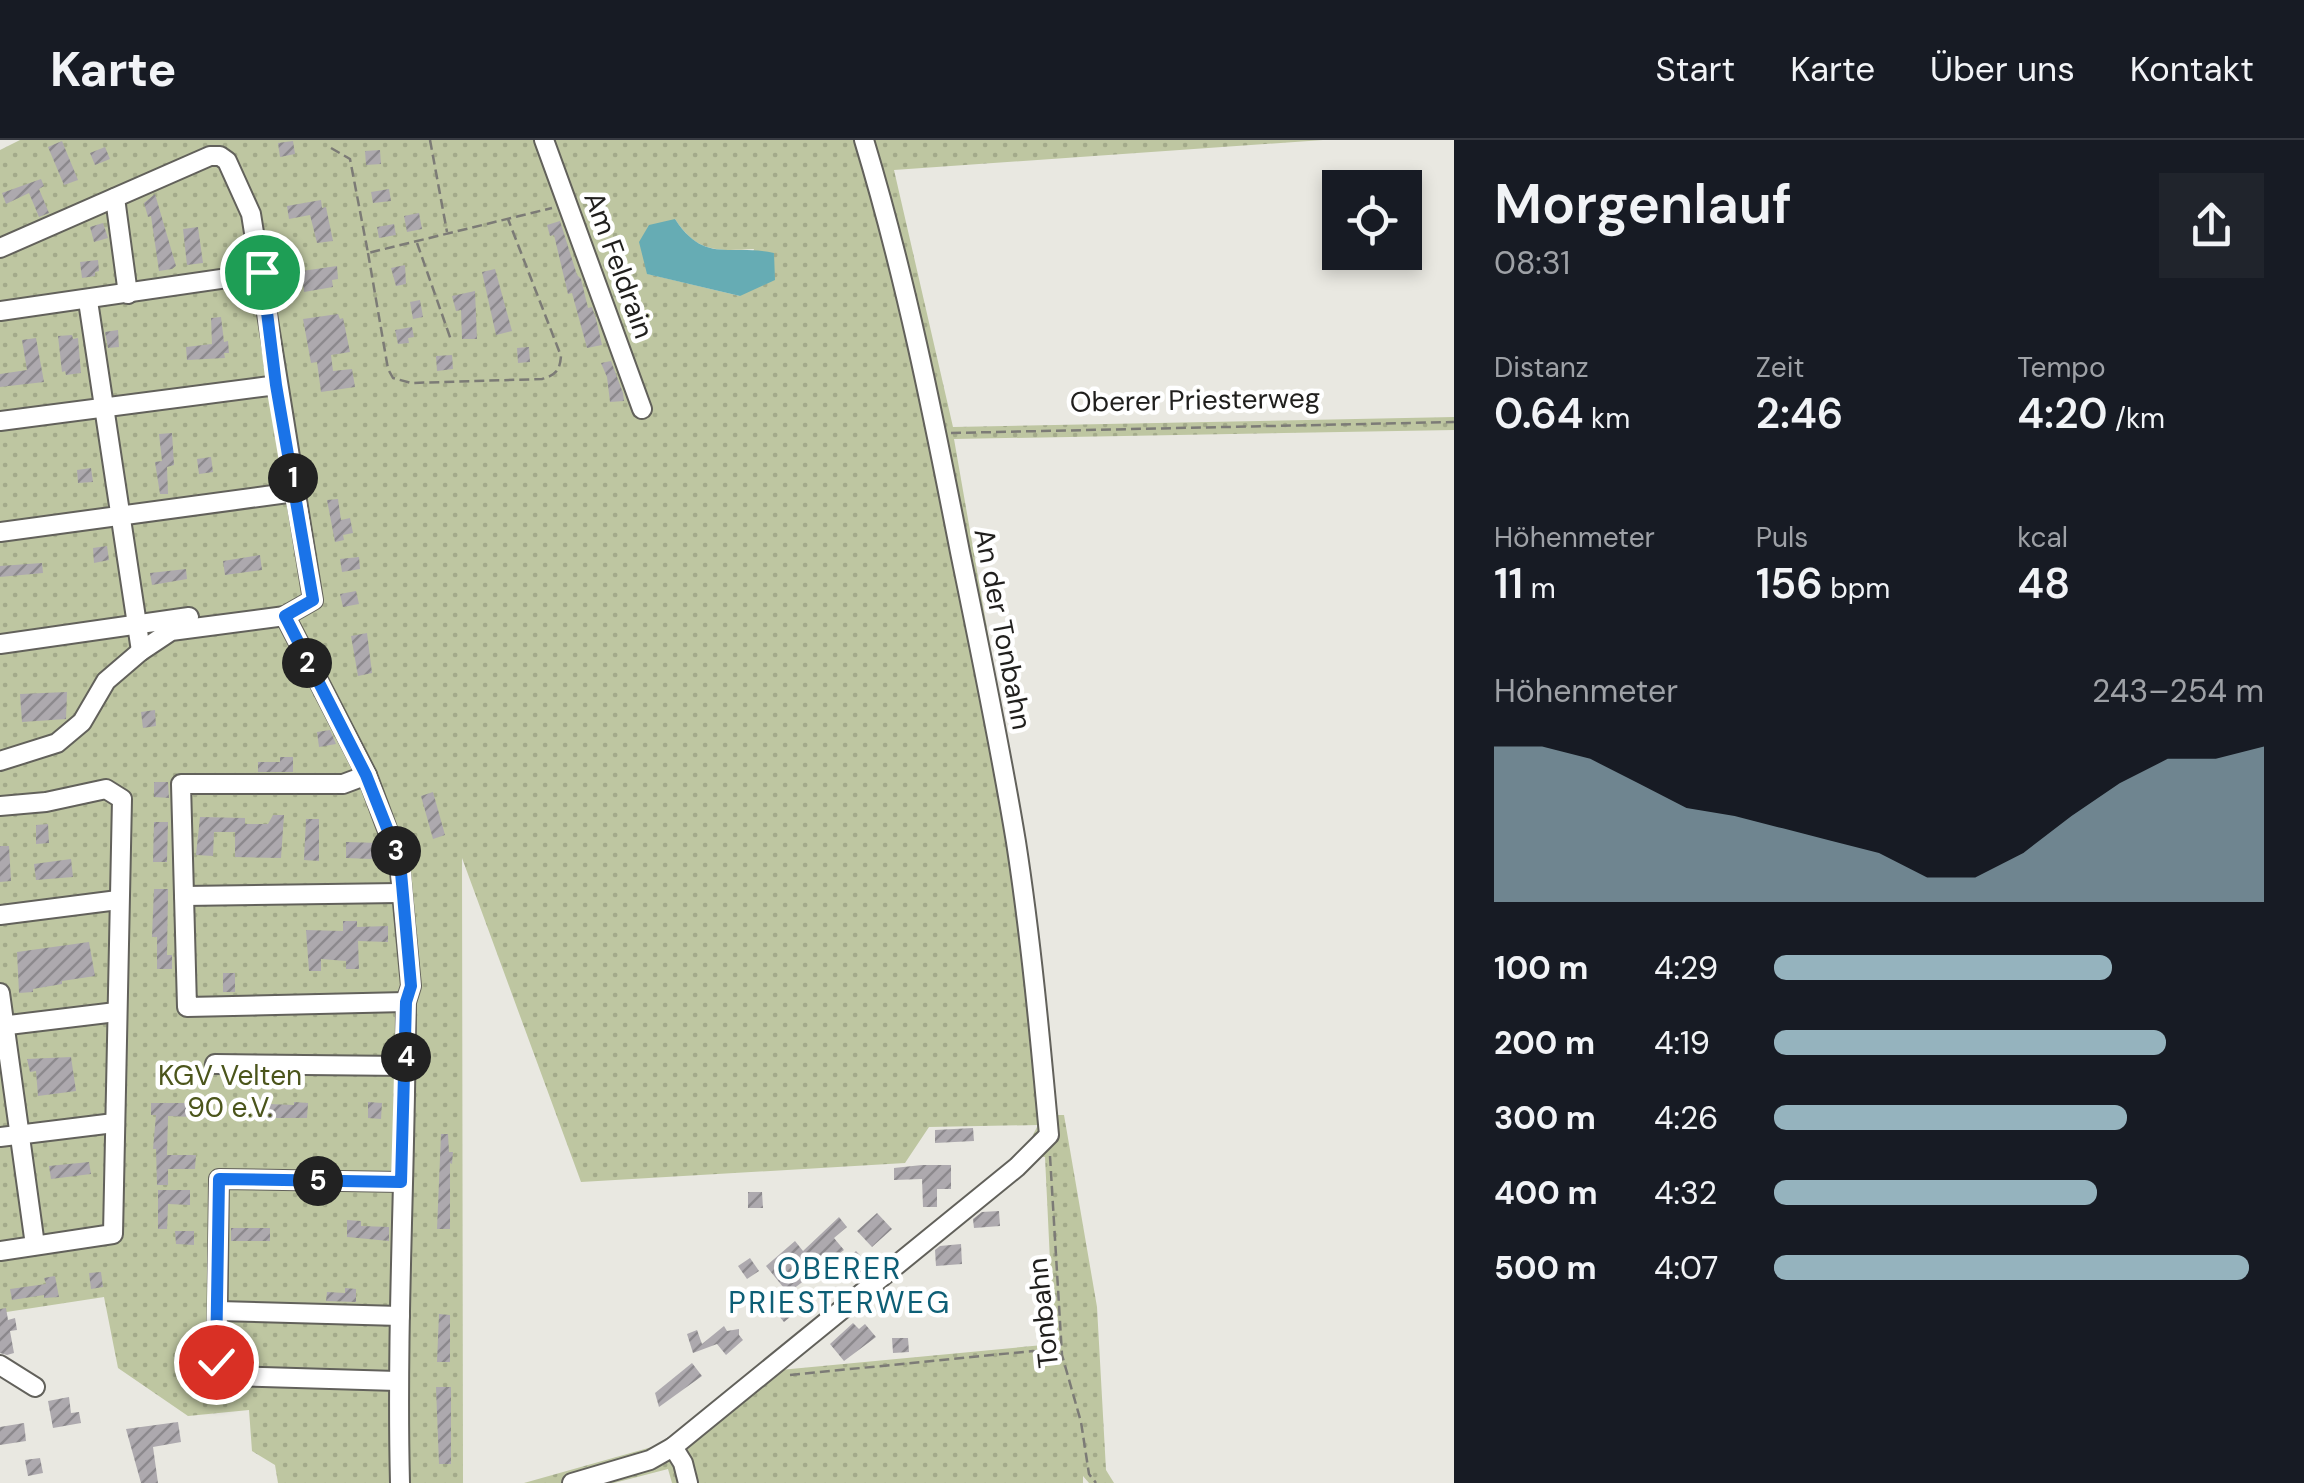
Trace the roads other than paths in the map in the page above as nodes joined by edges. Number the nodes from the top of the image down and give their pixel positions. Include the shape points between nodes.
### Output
1 (544, 140) edge
2 (864, 140) edge
3 (115, 198) junction
4 (0, 248) edge
5 (262, 272) junction
6 (128, 294) junction
7 (88, 300) junction
8 (0, 311) edge
9 (276, 385) junction
10 (106, 408) junction
11 (642, 409) dead end
12 (0, 421) edge
13 (295, 492) junction
14 (123, 516) junction
15 (0, 532) edge
16 (313, 600) junction
17 (285, 616) junction
18 (135, 624) junction
19 (0, 644) edge
20 (142, 651) junction
21 (0, 761) edge
22 (366, 775) junction
23 (0, 806) edge
24 (400, 893) junction
25 (184, 896) junction
26 (118, 900) junction
27 (0, 915) edge
28 (0, 993) edge
29 (406, 1002) junction
30 (116, 1012) junction
31 (2, 1026) edge
32 (215, 1064) dead end
33 (406, 1066) junction
34 (114, 1123) junction
35 (9, 1136) edge
36 (401, 1182) junction
37 (35, 1244) junction
38 (0, 1250) edge
39 (218, 1312) junction
40 (400, 1316) junction
41 (0, 1366) edge
42 (397, 1381) junction
43 (35, 1388) dead end
44 (674, 1447) junction
45 (400, 1483) edge
46 (572, 1483) edge
47 (688, 1483) edge

1 - 11 street, Am Feldrain
2 - 44 street, An der Tonbahn via 937,435 1016,842 1049,1135
3 - 4 street
3 - 5 street via 220,156 251,214
3 - 6 street
5 - 6 street
5 - 9 street
6 - 7 street
7 - 8 street
7 - 10 street
9 - 10 street
9 - 13 street
10 - 12 street
10 - 14 street
13 - 14 street
13 - 16 street
14 - 15 street
14 - 18 street
16 - 17 street
16 - 18 street
17 - 20 street via 171,631
17 - 22 street
18 - 19 street
18 - 20 street
20 - 21 street via 106,681 82,722 57,743
22 - 24 street via 400,861
22 - 25 street via 343,784 181,784
23 - 26 street via 106,788 122,799
24 - 25 street
24 - 29 street via 411,986
25 - 29 street via 186,1007
26 - 27 street
26 - 30 street
28 - 31 street
29 - 33 street
30 - 31 street
30 - 34 street
31 - 35 street
32 - 33 street
33 - 36 street
34 - 35 street
34 - 37 street via 112,1234
35 - 37 street
36 - 39 street via 219,1179
36 - 40 street
37 - 38 street
39 - 40 street
39 - 42 street via 216,1362 230,1376
40 - 42 street
41 - 43 street
42 - 45 street
44 - 46 street
44 - 47 street

